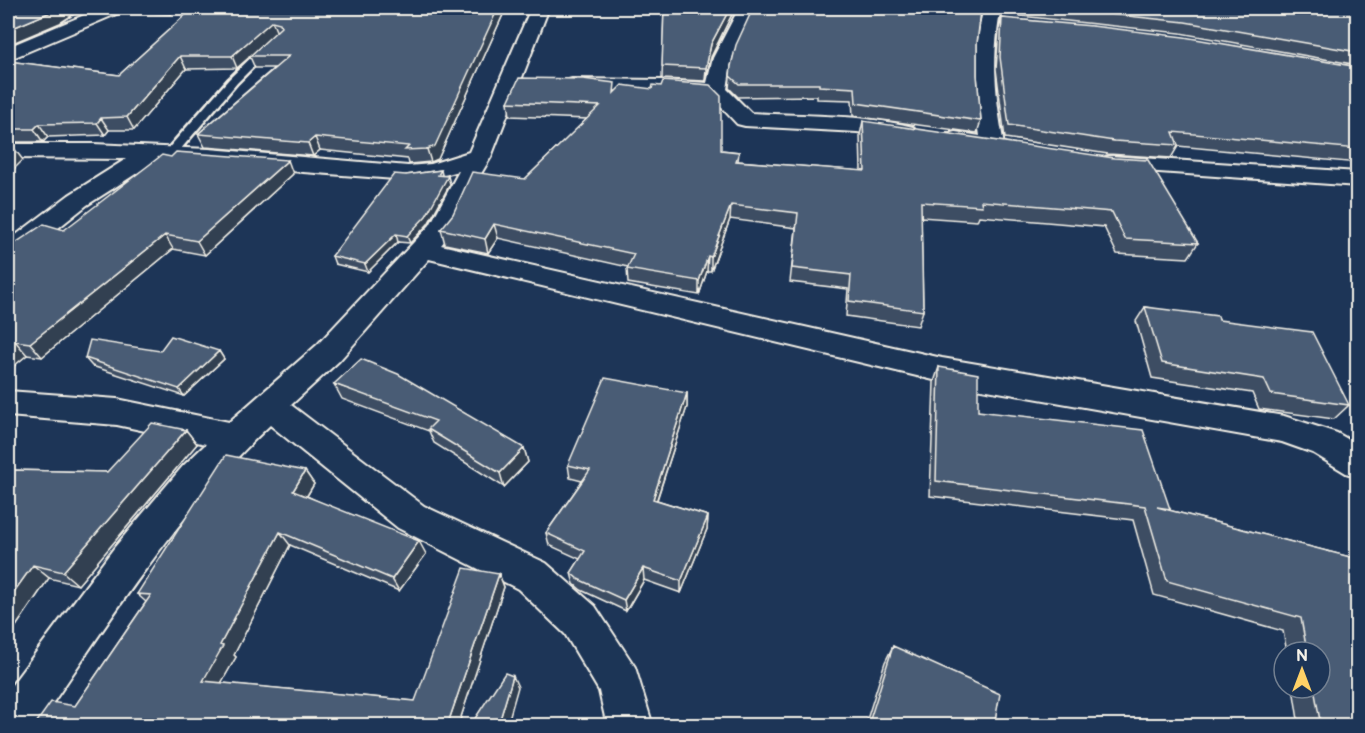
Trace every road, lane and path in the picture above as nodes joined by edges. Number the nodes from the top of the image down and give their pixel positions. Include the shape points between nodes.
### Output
1 (115, 8) edge
2 (540, 8) edge
3 (747, 8) edge
4 (990, 14) edge
5 (1011, 22) edge
6 (279, 37) edge
7 (8, 54) edge
8 (554, 84) edge
9 (717, 90) junction
10 (8, 151) edge
11 (161, 154) junction
12 (479, 157) junction
13 (1085, 159) edge
14 (1358, 179) edge
15 (423, 249) junction
16 (8, 254) edge
17 (8, 403) edge
18 (269, 406) junction
19 (236, 437) junction
20 (1358, 463) edge
21 (9, 726) edge
22 (630, 726) edge

1 - 7 street
2 - 12 street via 522,84
3 - 9 street via 722,56
4 - 5 street
4 - 9 street via 985,41 986,104 1005,147 857,125 745,119
6 - 11 lane
8 - 9 street
10 - 11 street
11 - 12 street via 408,173 433,171
11 - 16 street via 78,200
12 - 15 street via 442,228
13 - 14 street
15 - 18 street via 328,352
15 - 20 street via 942,370 1284,429 1325,443
17 - 19 street via 117,412
18 - 19 street
18 - 22 street via 411,516 532,576 580,620 619,683
19 - 21 street via 196,477 128,561

